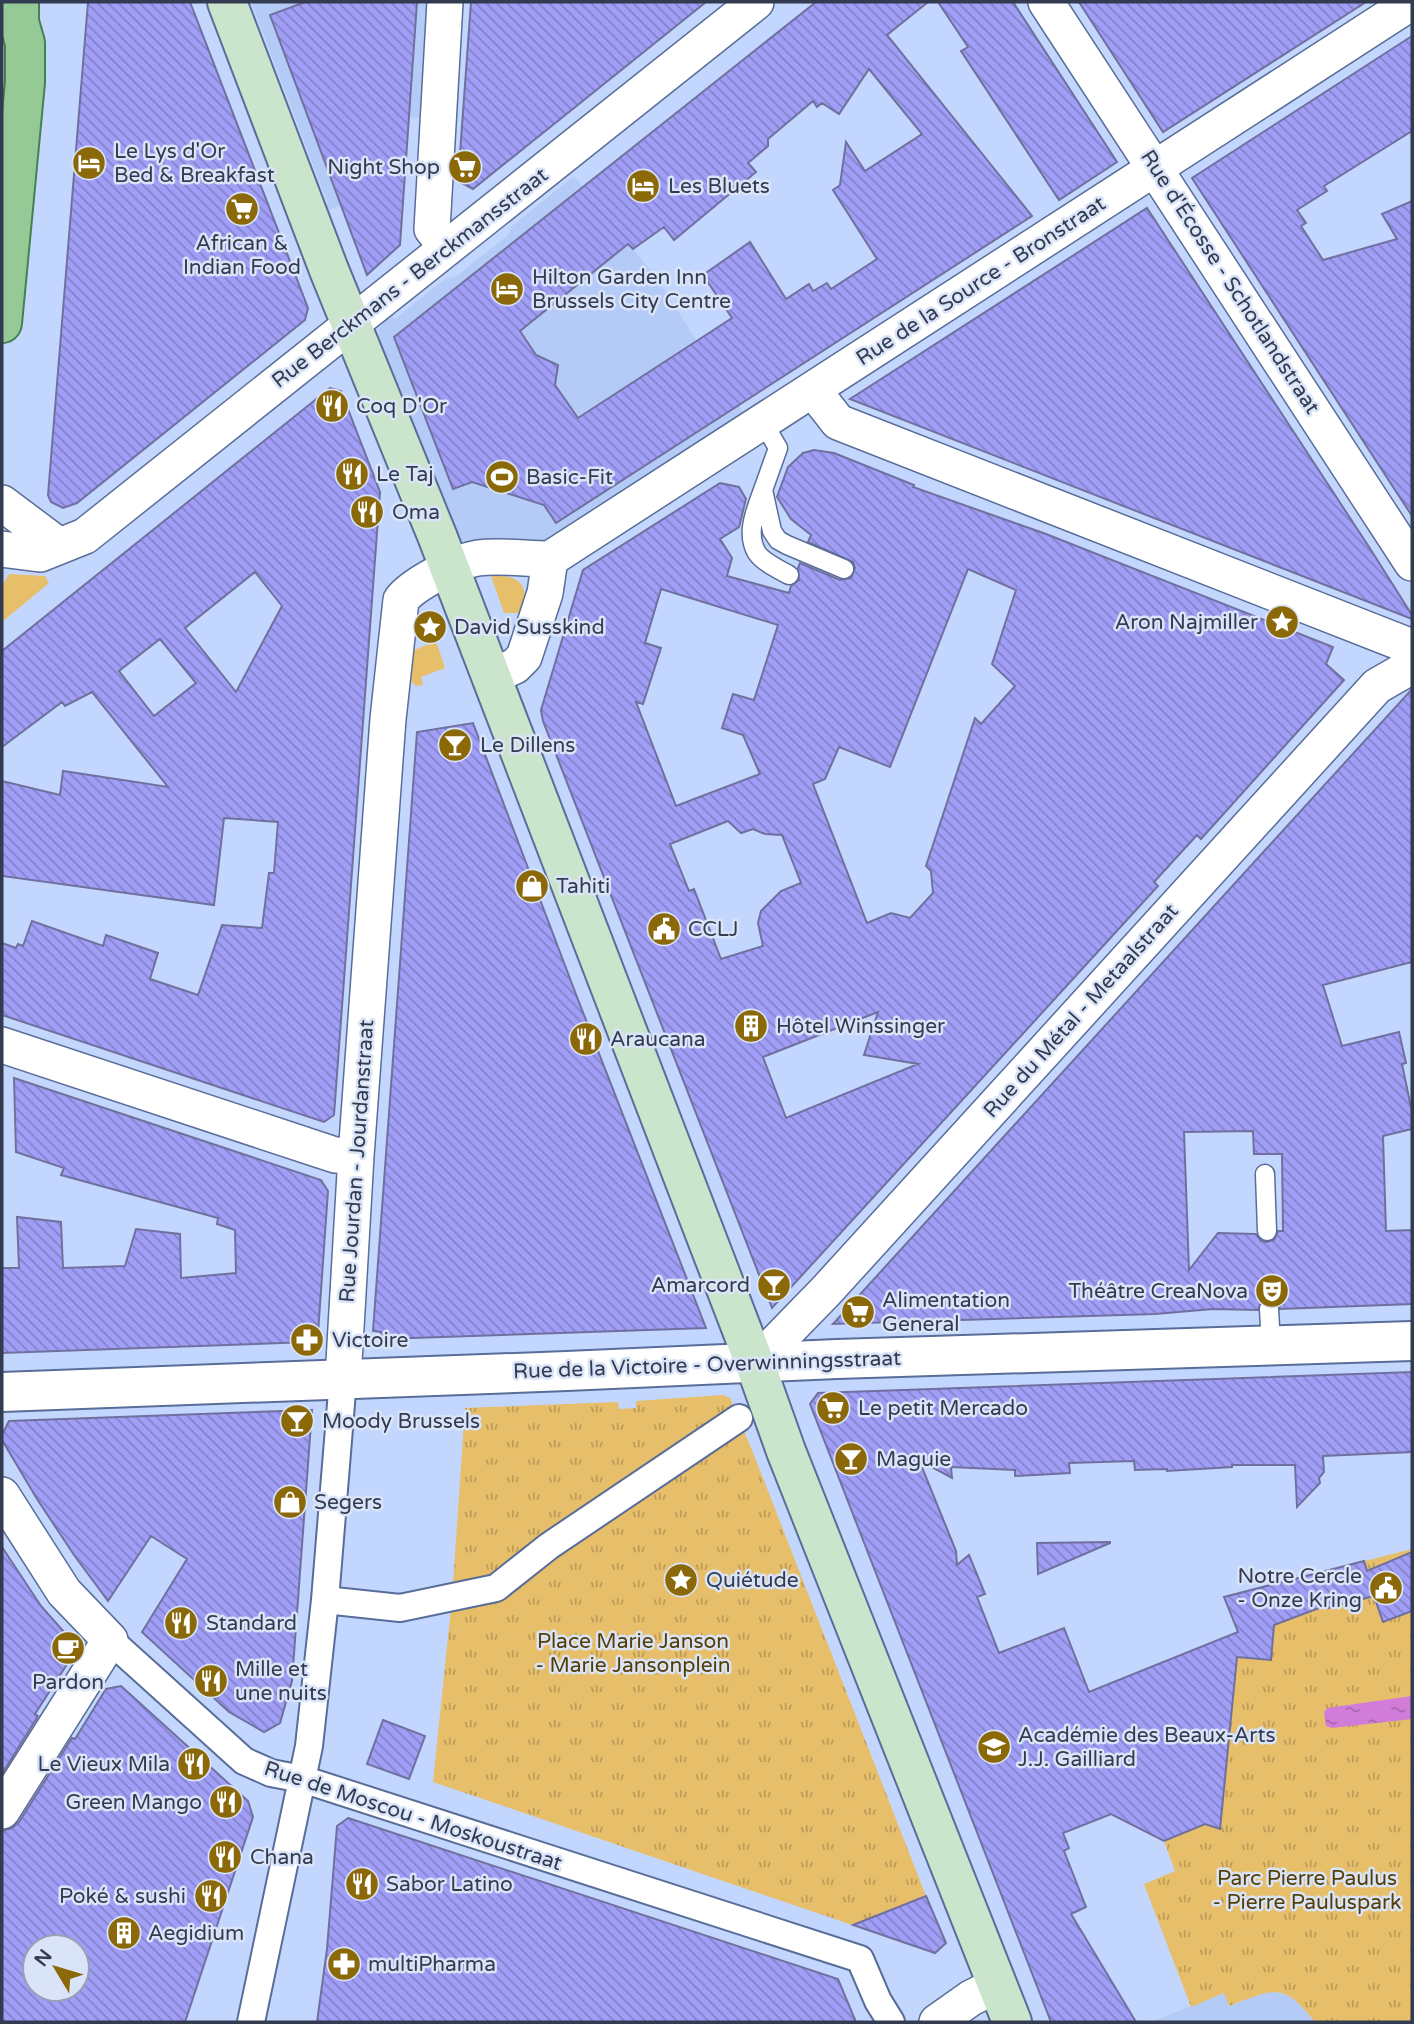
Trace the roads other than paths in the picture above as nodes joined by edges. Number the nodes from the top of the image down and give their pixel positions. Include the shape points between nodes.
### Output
1 (227, 2) edge
2 (445, 2) edge
3 (756, 2) edge
4 (1046, 2) edge
5 (1412, 2) edge
6 (13, 16) edge
7 (1155, 169) junction
8 (447, 248) junction
9 (2, 323) edge
10 (351, 324) junction
11 (813, 390) junction
12 (763, 422) junction
13 (763, 490) junction
14 (2, 503) edge
15 (58, 545) junction
16 (2, 549) edge
17 (551, 559) junction
18 (1412, 563) edge
19 (449, 569) junction
20 (844, 569) dead end
21 (789, 575) dead end
22 (1412, 647) edge
23 (1412, 666) edge
24 (490, 677) junction
25 (2, 1045) edge
26 (356, 1156) junction
27 (1265, 1174) dead end
28 (1266, 1231) dead end
29 (1412, 1341) edge
30 (755, 1364) junction
31 (343, 1379) junction
32 (2, 1392) edge
33 (739, 1418) dead end
34 (2, 1495) edge
35 (325, 1600) junction
36 (110, 1640) junction
37 (302, 1779) junction
38 (2, 1811) edge
39 (997, 1985) junction
40 (251, 2022) edge
41 (891, 2022) edge
42 (937, 2022) edge
43 (1012, 2022) edge

1 - 10 main road
2 - 8 street via 432,229
3 - 8 street, Rue Berckmans - Berckmansstraat
4 - 7 street, Rue d'Écosse - Schotlandstraat
5 - 7 street, Rue de la Source - Bronstraat
6 - 9 main road via 25,43 25,82
7 - 11 street, Rue de la Source - Bronstraat
7 - 18 street, Rue d'Écosse - Schotlandstraat
8 - 10 street, Rue Berckmans - Berckmansstraat
10 - 15 street, Rue Berckmans - Berckmansstraat via 85,536
10 - 19 main road
11 - 12 street, Rue de la Source - Bronstraat
11 - 22 street via 838,422
12 - 13 lane via 778,448
12 - 17 street, Rue de la Source - Bronstraat
13 - 20 lane via 778,540
13 - 21 lane via 751,534 758,555
14 - 15 street
15 - 16 street, Rue Berckmans - Berckmansstraat via 40,554
17 - 19 street, Rue Jourdan - Jourdanstraat via 479,558
17 - 24 street via 524,657
19 - 24 main road
19 - 26 street, Rue Jourdan - Jourdanstraat via 412,588 399,609
23 - 30 street, Rue du Métal - Metaalstraat via 1377,686
24 - 30 main road
25 - 26 street via 335,1155
26 - 31 street, Rue Jourdan - Jourdanstraat
27 - 28 lane
29 - 30 street, Rue de la Victoire - Overwinningsstraat via 1270,1327
30 - 31 street, Rue de la Victoire - Overwinningsstraat
30 - 39 main road
31 - 32 street, Rue de la Victoire - Overwinningsstraat
31 - 35 street, Rue Jourdan - Jourdanstraat
33 - 35 street via 549,1546 496,1588 400,1608
34 - 36 street, Rue de Moscou - Moskoustraat via 64,1592
35 - 37 street, Rue Jourdan - Jourdanstraat
36 - 37 street, Rue de Moscou - Moskoustraat via 244,1761
36 - 38 street
37 - 40 street, Rue Jourdan - Jourdanstraat
37 - 41 street, Rue de Moscou - Moskoustraat via 860,1959
39 - 42 street
39 - 43 main road

